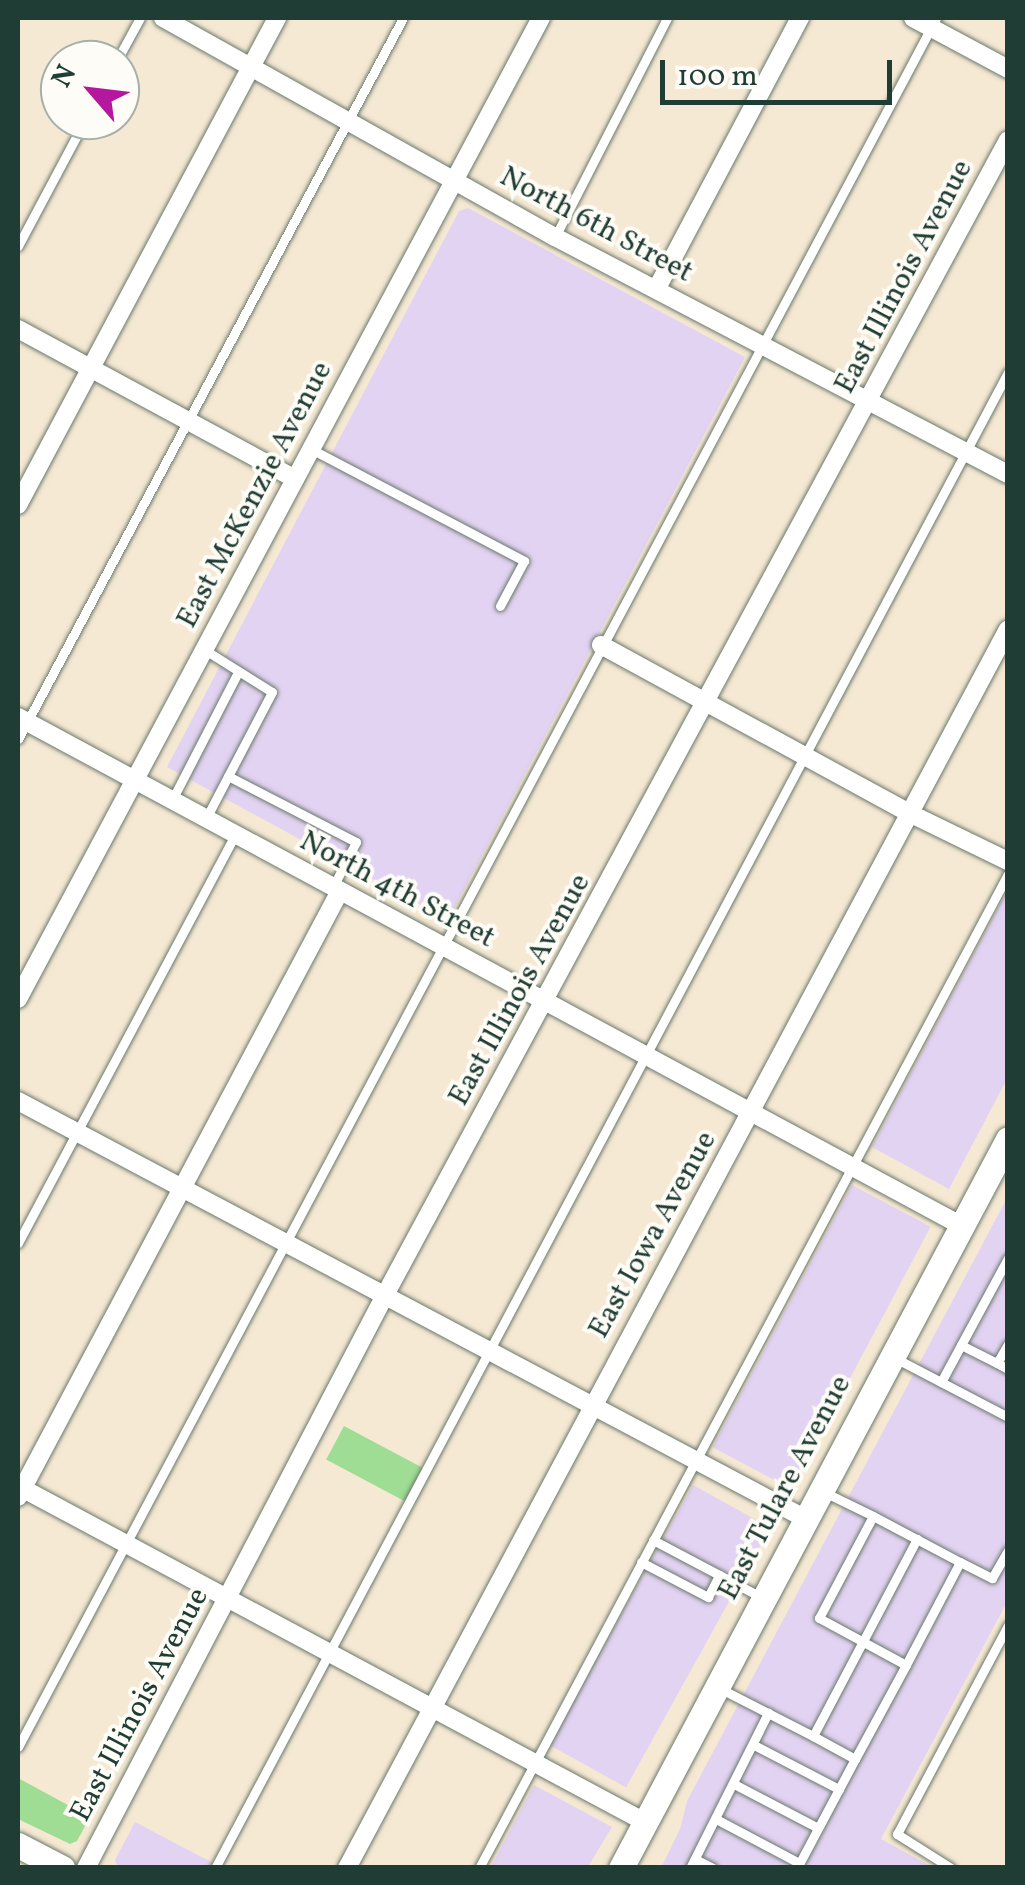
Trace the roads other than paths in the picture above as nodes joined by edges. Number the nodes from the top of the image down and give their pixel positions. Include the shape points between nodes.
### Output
1 (140, 18) edge
2 (163, 18) edge
3 (277, 18) edge
4 (404, 18) edge
5 (542, 18) edge
6 (667, 18) edge
7 (800, 18) edge
8 (913, 18) edge
9 (933, 22) edge
10 (128, 40) edge
11 (250, 69) junction
12 (1008, 69) edge
13 (346, 123) junction
14 (74, 140) edge
15 (1008, 140) edge
16 (454, 181) junction
17 (555, 237) junction
18 (18, 246) edge
19 (657, 288) junction
20 (18, 330) edge
21 (762, 343) junction
22 (90, 368) junction
23 (1008, 372) edge
24 (869, 401) junction
25 (188, 421) junction
26 (311, 449) junction
27 (965, 450) junction
28 (1008, 474) edge
29 (295, 479) junction
30 (18, 505) edge
31 (500, 606) dead end
32 (1008, 629) edge
33 (601, 646) junction
34 (204, 650) junction
35 (237, 674) junction
36 (708, 702) junction
37 (22, 719) edge
38 (18, 739) edge
39 (805, 754) junction
40 (228, 776) junction
41 (134, 780) junction
42 (172, 800) junction
43 (910, 813) junction
44 (206, 818) junction
45 (236, 834) junction
46 (1008, 861) edge
47 (1008, 874) edge
48 (336, 888) junction
49 (442, 946) junction
50 (18, 999) edge
51 (546, 1001) junction
52 (648, 1056) junction
53 (18, 1100) edge
54 (751, 1112) junction
55 (75, 1132) junction
56 (1008, 1140) edge
57 (852, 1166) junction
58 (182, 1190) junction
59 (962, 1226) junction
60 (284, 1242) junction
61 (18, 1243) edge
62 (1008, 1258) edge
63 (385, 1296) junction
64 (1008, 1344) edge
65 (961, 1345) junction
66 (488, 1350) junction
67 (892, 1356) junction
68 (1002, 1366) edge
69 (941, 1382) junction
70 (592, 1405) junction
71 (1008, 1416) edge
72 (695, 1460) junction
73 (19, 1490) edge
74 (821, 1490) junction
75 (874, 1516) junction
76 (806, 1519) junction
77 (653, 1540) junction
78 (918, 1540) junction
79 (123, 1544) junction
80 (1008, 1550) edge
81 (641, 1562) junction
82 (960, 1562) junction
83 (719, 1575) junction
84 (226, 1599) junction
85 (763, 1599) junction
86 (1008, 1625) edge
87 (862, 1642) junction
88 (328, 1652) junction
89 (906, 1665) junction
90 (716, 1687) junction
91 (431, 1707) junction
92 (768, 1712) junction
93 (813, 1736) junction
94 (754, 1744) junction
95 (18, 1747) edge
96 (855, 1759) junction
97 (534, 1762) junction
98 (734, 1784) junction
99 (839, 1789) junction
100 (716, 1819) junction
101 (645, 1822) junction
102 (818, 1828) junction
103 (18, 1846) edge
104 (693, 1863) edge
105 (798, 1865) edge
106 (62, 1868) edge
107 (86, 1868) edge
108 (215, 1868) edge
109 (347, 1868) edge
110 (479, 1868) edge
111 (621, 1868) edge
112 (713, 1868) edge
113 (950, 1868) edge

1 - 10 lane
2 - 11 street, North 6th Street
3 - 11 street
4 - 13 lane
5 - 16 street, East McKenzie Avenue
6 - 17 lane
7 - 19 street
8 - 9 street
9 - 12 street
9 - 21 lane
11 - 13 street, North 6th Street
11 - 22 street
13 - 16 street, North 6th Street
13 - 25 lane
14 - 18 lane
15 - 24 street, East Illinois Avenue
16 - 17 street, North 6th Street
16 - 26 street, East McKenzie Avenue
17 - 19 street, North 6th Street
19 - 21 street, North 6th Street
20 - 22 street
21 - 24 street, North 6th Street
21 - 33 lane
22 - 25 street
22 - 30 street
23 - 27 lane
24 - 27 street, North 6th Street
24 - 36 street, East Illinois Avenue
25 - 29 street
25 - 37 lane
26 - 29 street, East McKenzie Avenue
26 - 31 lane via 524,562
27 - 28 street, North 6th Street
27 - 39 lane
29 - 34 street, East McKenzie Avenue
32 - 43 street, East Iowa Avenue
33 - 36 street
33 - 49 lane
34 - 35 lane
34 - 41 street, East McKenzie Avenue
35 - 40 lane via 272,692
35 - 42 lane
36 - 39 street
36 - 51 street, East Illinois Avenue
37 - 38 lane
37 - 41 street, North 4th Street
39 - 43 street
39 - 52 lane
40 - 44 lane
40 - 48 lane via 356,842
41 - 42 street, North 4th Street
41 - 50 street, East McKenzie Avenue
42 - 44 street, North 4th Street
43 - 46 street
43 - 54 street, East Iowa Avenue
44 - 45 street, North 4th Street
45 - 48 street, North 4th Street
45 - 55 lane
47 - 57 lane
48 - 49 street, North 4th Street
48 - 58 street
49 - 51 street, North 4th Street
49 - 60 lane
51 - 52 street, North 4th Street
51 - 63 street, East Illinois Avenue
52 - 54 street, North 4th Street
52 - 66 lane
53 - 55 street
54 - 57 street, North 4th Street
54 - 70 street, East Iowa Avenue
55 - 58 street
55 - 61 lane
56 - 59 main road, East Tulare Avenue
57 - 59 street, North 4th Street
57 - 72 lane
58 - 60 street
58 - 73 street
59 - 67 main road, East Tulare Avenue
60 - 63 street
60 - 79 lane
62 - 65 lane
63 - 66 street
63 - 84 street, East Illinois Avenue
64 - 68 lane
65 - 68 lane
65 - 69 lane
66 - 70 street
66 - 88 lane
67 - 69 lane
67 - 74 main road, East Tulare Avenue
69 - 71 lane
70 - 72 street
70 - 91 street, East Iowa Avenue
72 - 76 street
72 - 77 lane
73 - 79 street
74 - 75 lane
74 - 76 main road, East Tulare Avenue
75 - 78 lane
75 - 87 lane via 818,1618
76 - 85 main road, East Tulare Avenue
77 - 81 lane
77 - 83 lane
78 - 82 lane
78 - 87 lane
79 - 84 street
79 - 95 lane
80 - 82 lane via 992,1578
81 - 83 lane via 708,1597
81 - 97 lane
82 - 89 lane
83 - 85 lane
84 - 88 street
84 - 107 street, East Illinois Avenue
85 - 90 main road, East Tulare Avenue
86 - 113 lane via 897,1834
87 - 89 lane
87 - 93 lane
88 - 91 street
88 - 108 lane
89 - 96 lane
90 - 92 lane
90 - 101 main road, East Tulare Avenue
91 - 97 street
91 - 109 street, East Iowa Avenue
92 - 93 lane
92 - 94 lane
93 - 96 lane
94 - 98 lane
94 - 99 lane
96 - 99 lane
97 - 101 street
97 - 110 lane
98 - 100 lane
98 - 102 lane
99 - 102 lane
100 - 104 lane
100 - 105 lane
101 - 111 main road, East Tulare Avenue
102 - 105 lane
103 - 106 main road
104 - 112 lane

